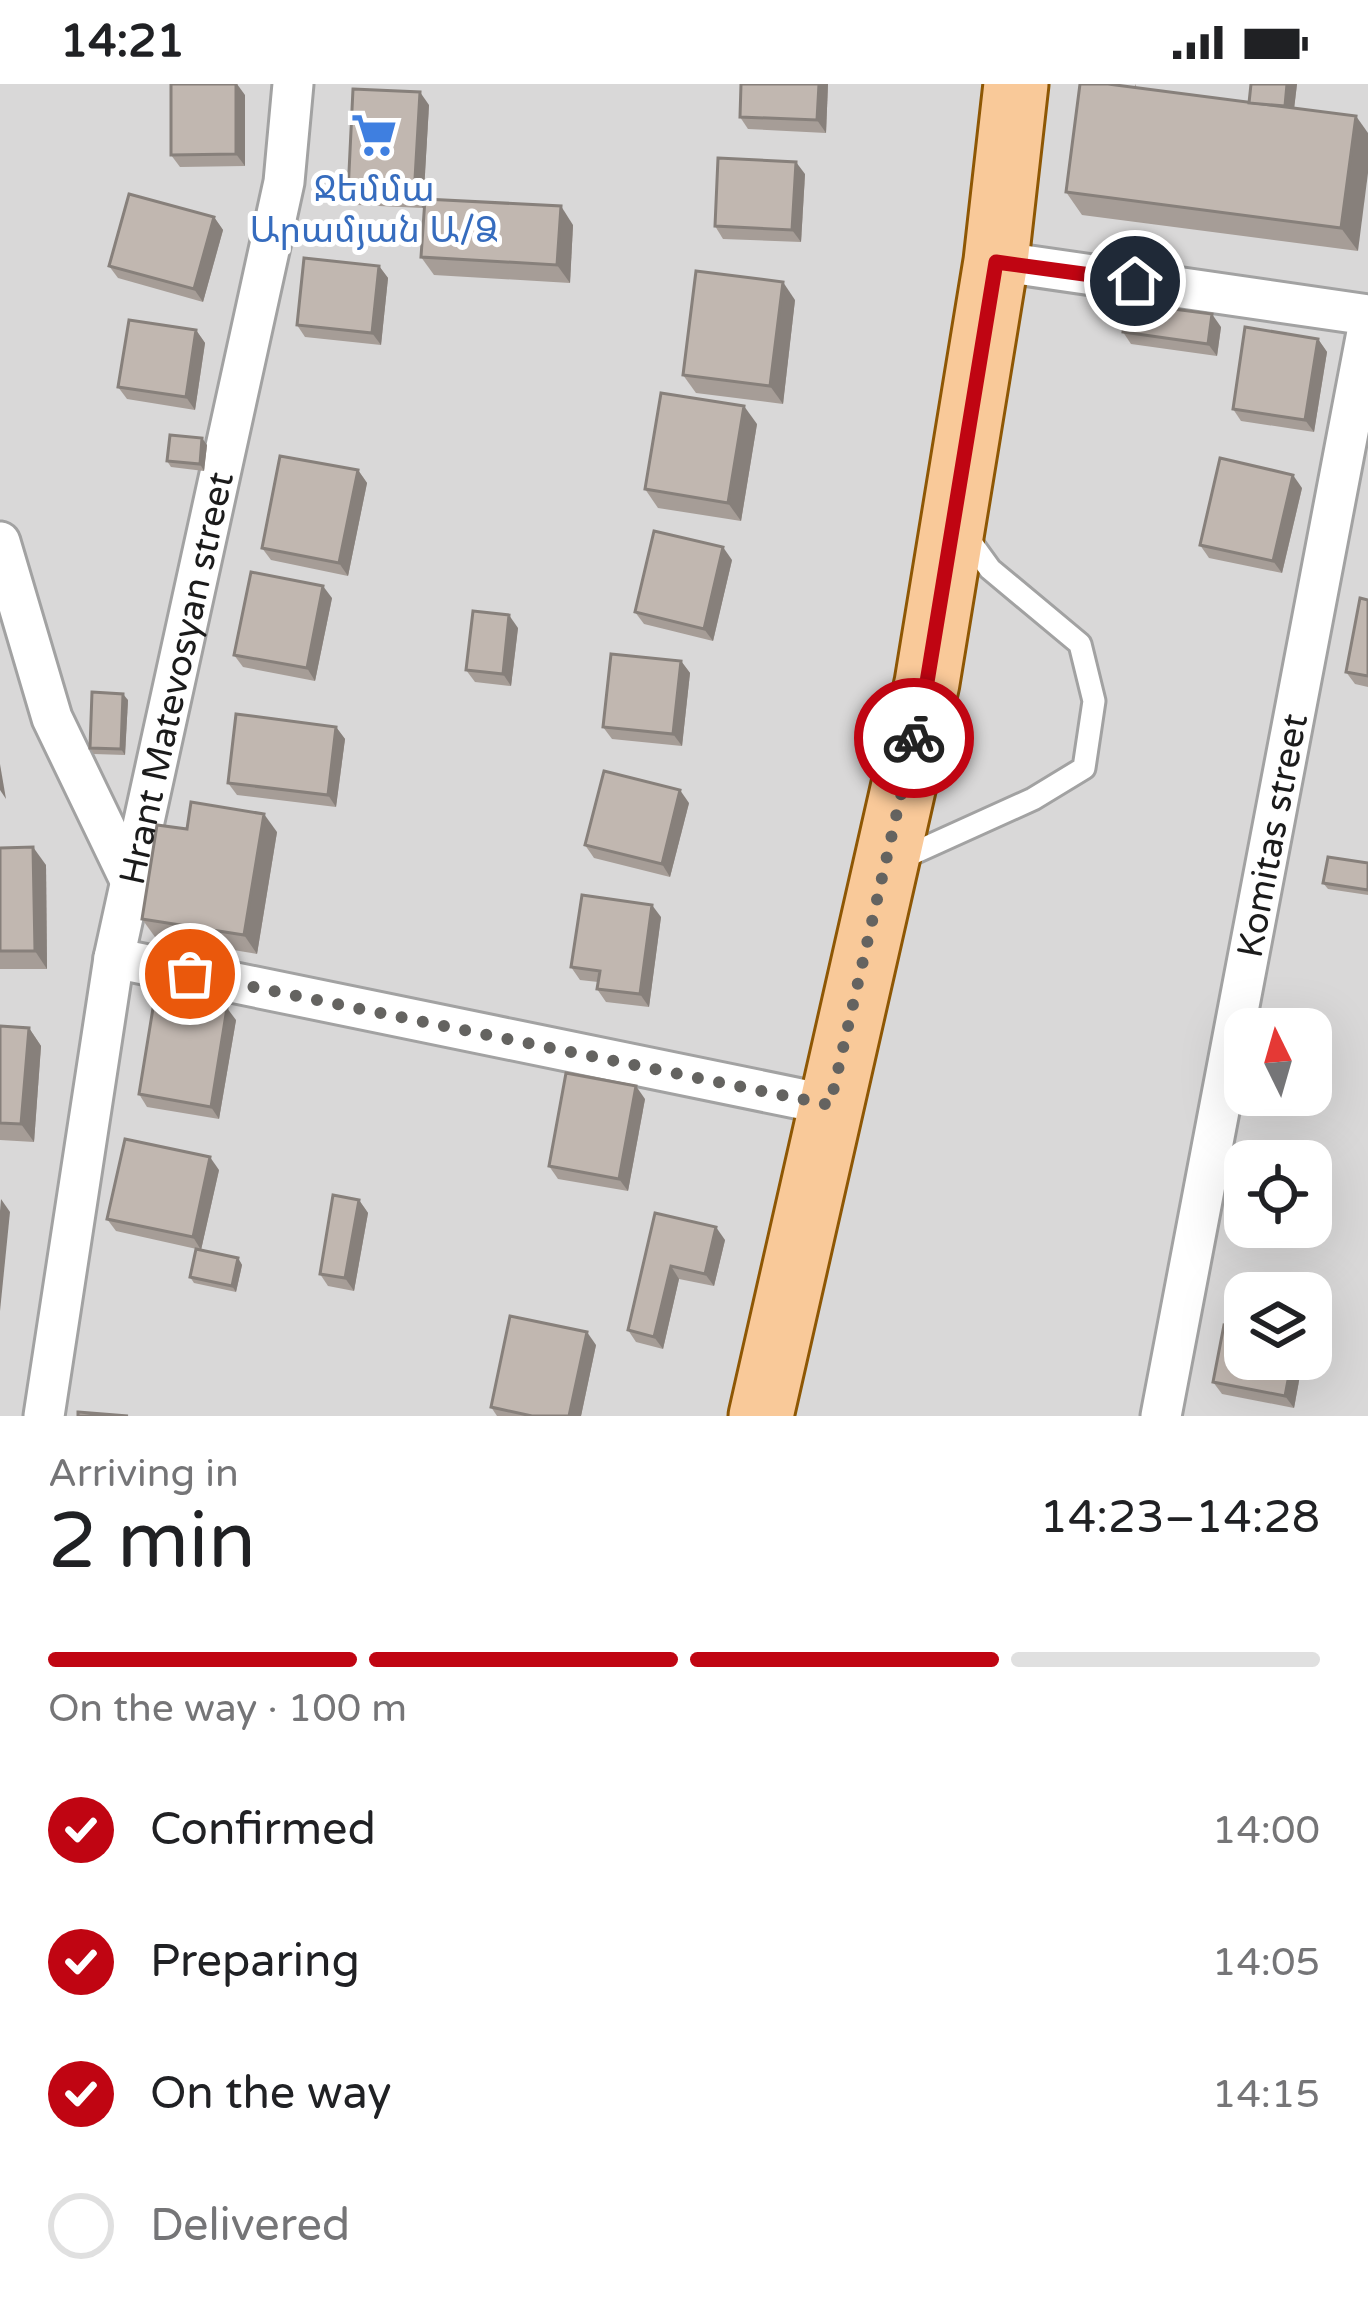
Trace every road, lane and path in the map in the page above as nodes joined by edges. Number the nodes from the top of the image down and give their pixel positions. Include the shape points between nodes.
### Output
1 (292, 84) edge
2 (1016, 84) edge
3 (996, 262) junction
4 (1368, 315) edge
5 (1368, 327) edge
6 (954, 519) junction
7 (0, 542) edge
8 (885, 866) junction
9 (131, 882) junction
10 (114, 958) junction
11 (830, 1105) junction
12 (44, 1416) edge
13 (761, 1416) edge
14 (1161, 1416) edge

1 - 9 street, Hrant Matevosyan street via 284,182
2 - 3 main road
3 - 4 street
3 - 6 main road
5 - 14 street, Komitas street
6 - 8 main road
6 - 8 lane via 990,569 1080,644 1094,701 1084,768
7 - 9 street via 52,718
8 - 11 main road
9 - 10 street, Hrant Matevosyan street
10 - 11 street
10 - 12 street, Hrant Matevosyan street
11 - 13 main road

